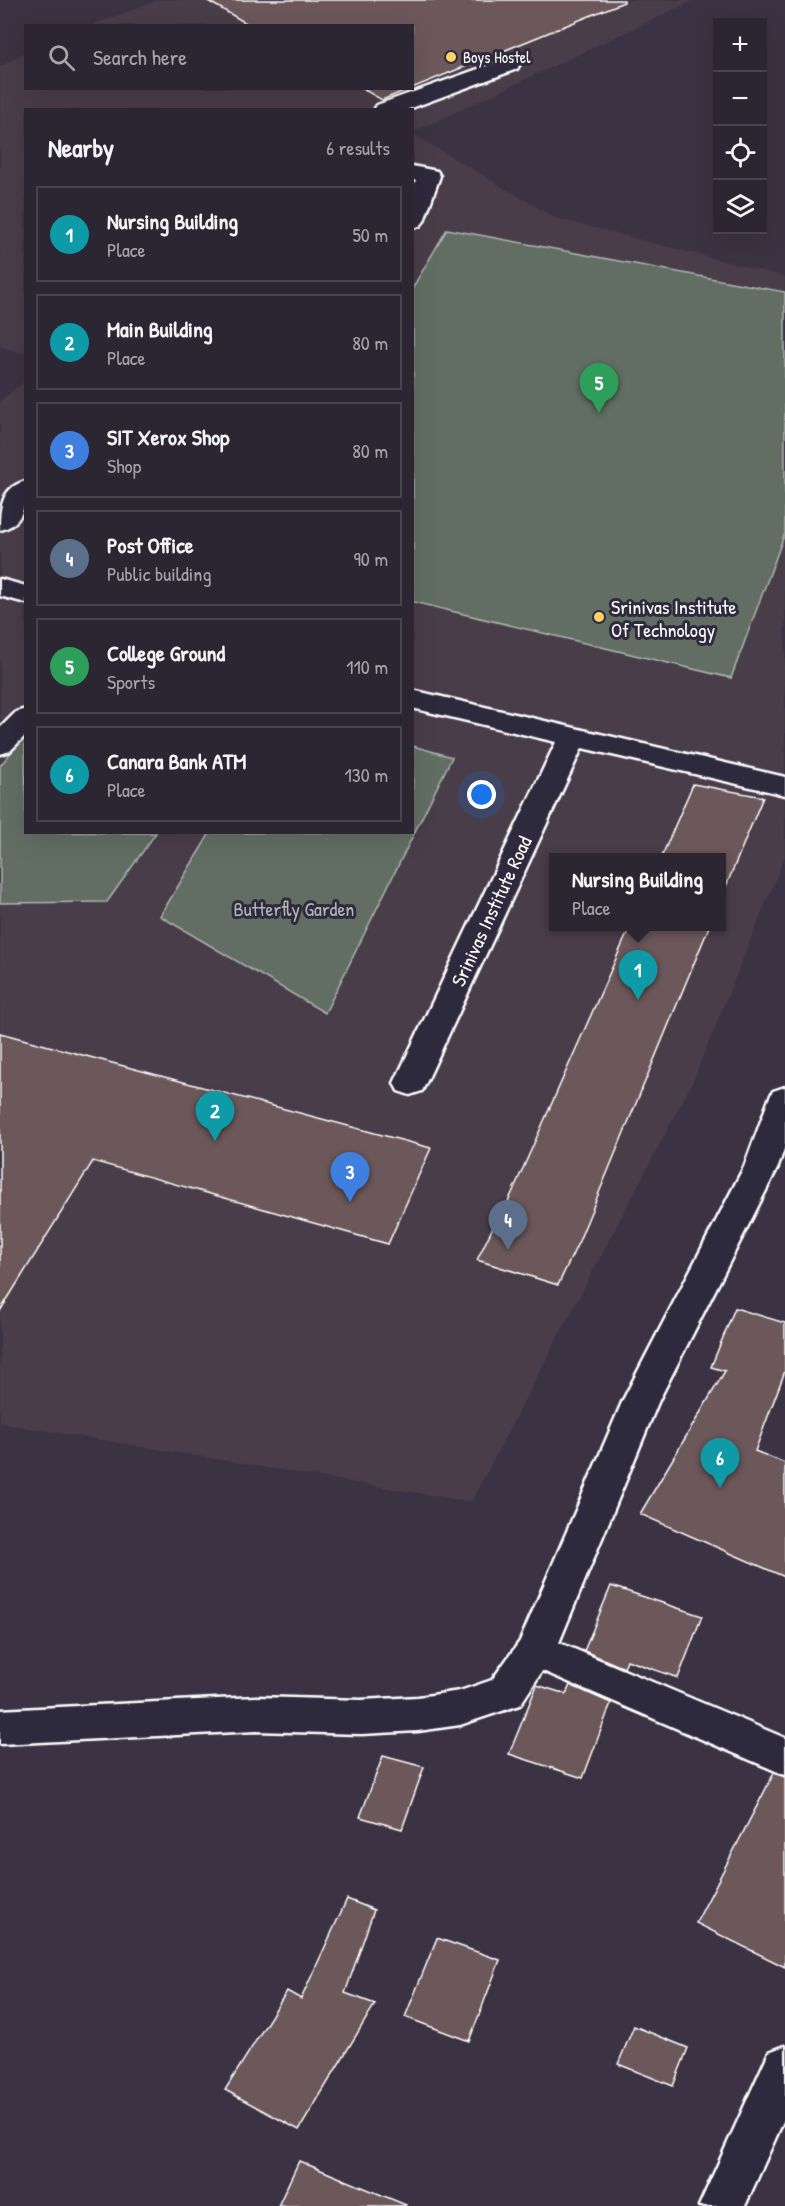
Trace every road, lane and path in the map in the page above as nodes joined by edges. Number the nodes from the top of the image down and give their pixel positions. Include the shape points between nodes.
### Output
1 (509, 64) dead end
2 (390, 108) edge
3 (414, 173) edge
4 (414, 216) edge
5 (24, 492) edge
6 (0, 522) edge
7 (0, 587) edge
8 (24, 594) edge
9 (414, 699) edge
10 (24, 720) edge
11 (572, 738) junction
12 (0, 745) edge
13 (785, 786) edge
14 (410, 1083) dead end
15 (785, 1099) edge
16 (536, 1650) junction
17 (0, 1726) edge
18 (785, 1756) edge
19 (785, 2067) edge
20 (722, 2206) edge

1 - 2 street
3 - 4 street via 429,176
5 - 6 street
7 - 8 street
9 - 11 street
10 - 12 street
11 - 13 street
11 - 14 street, Srinivas Institute Road
15 - 16 street via 761,1167 641,1400
16 - 17 street via 506,1693 460,1708 418,1714 256,1714
16 - 18 street
19 - 20 street

